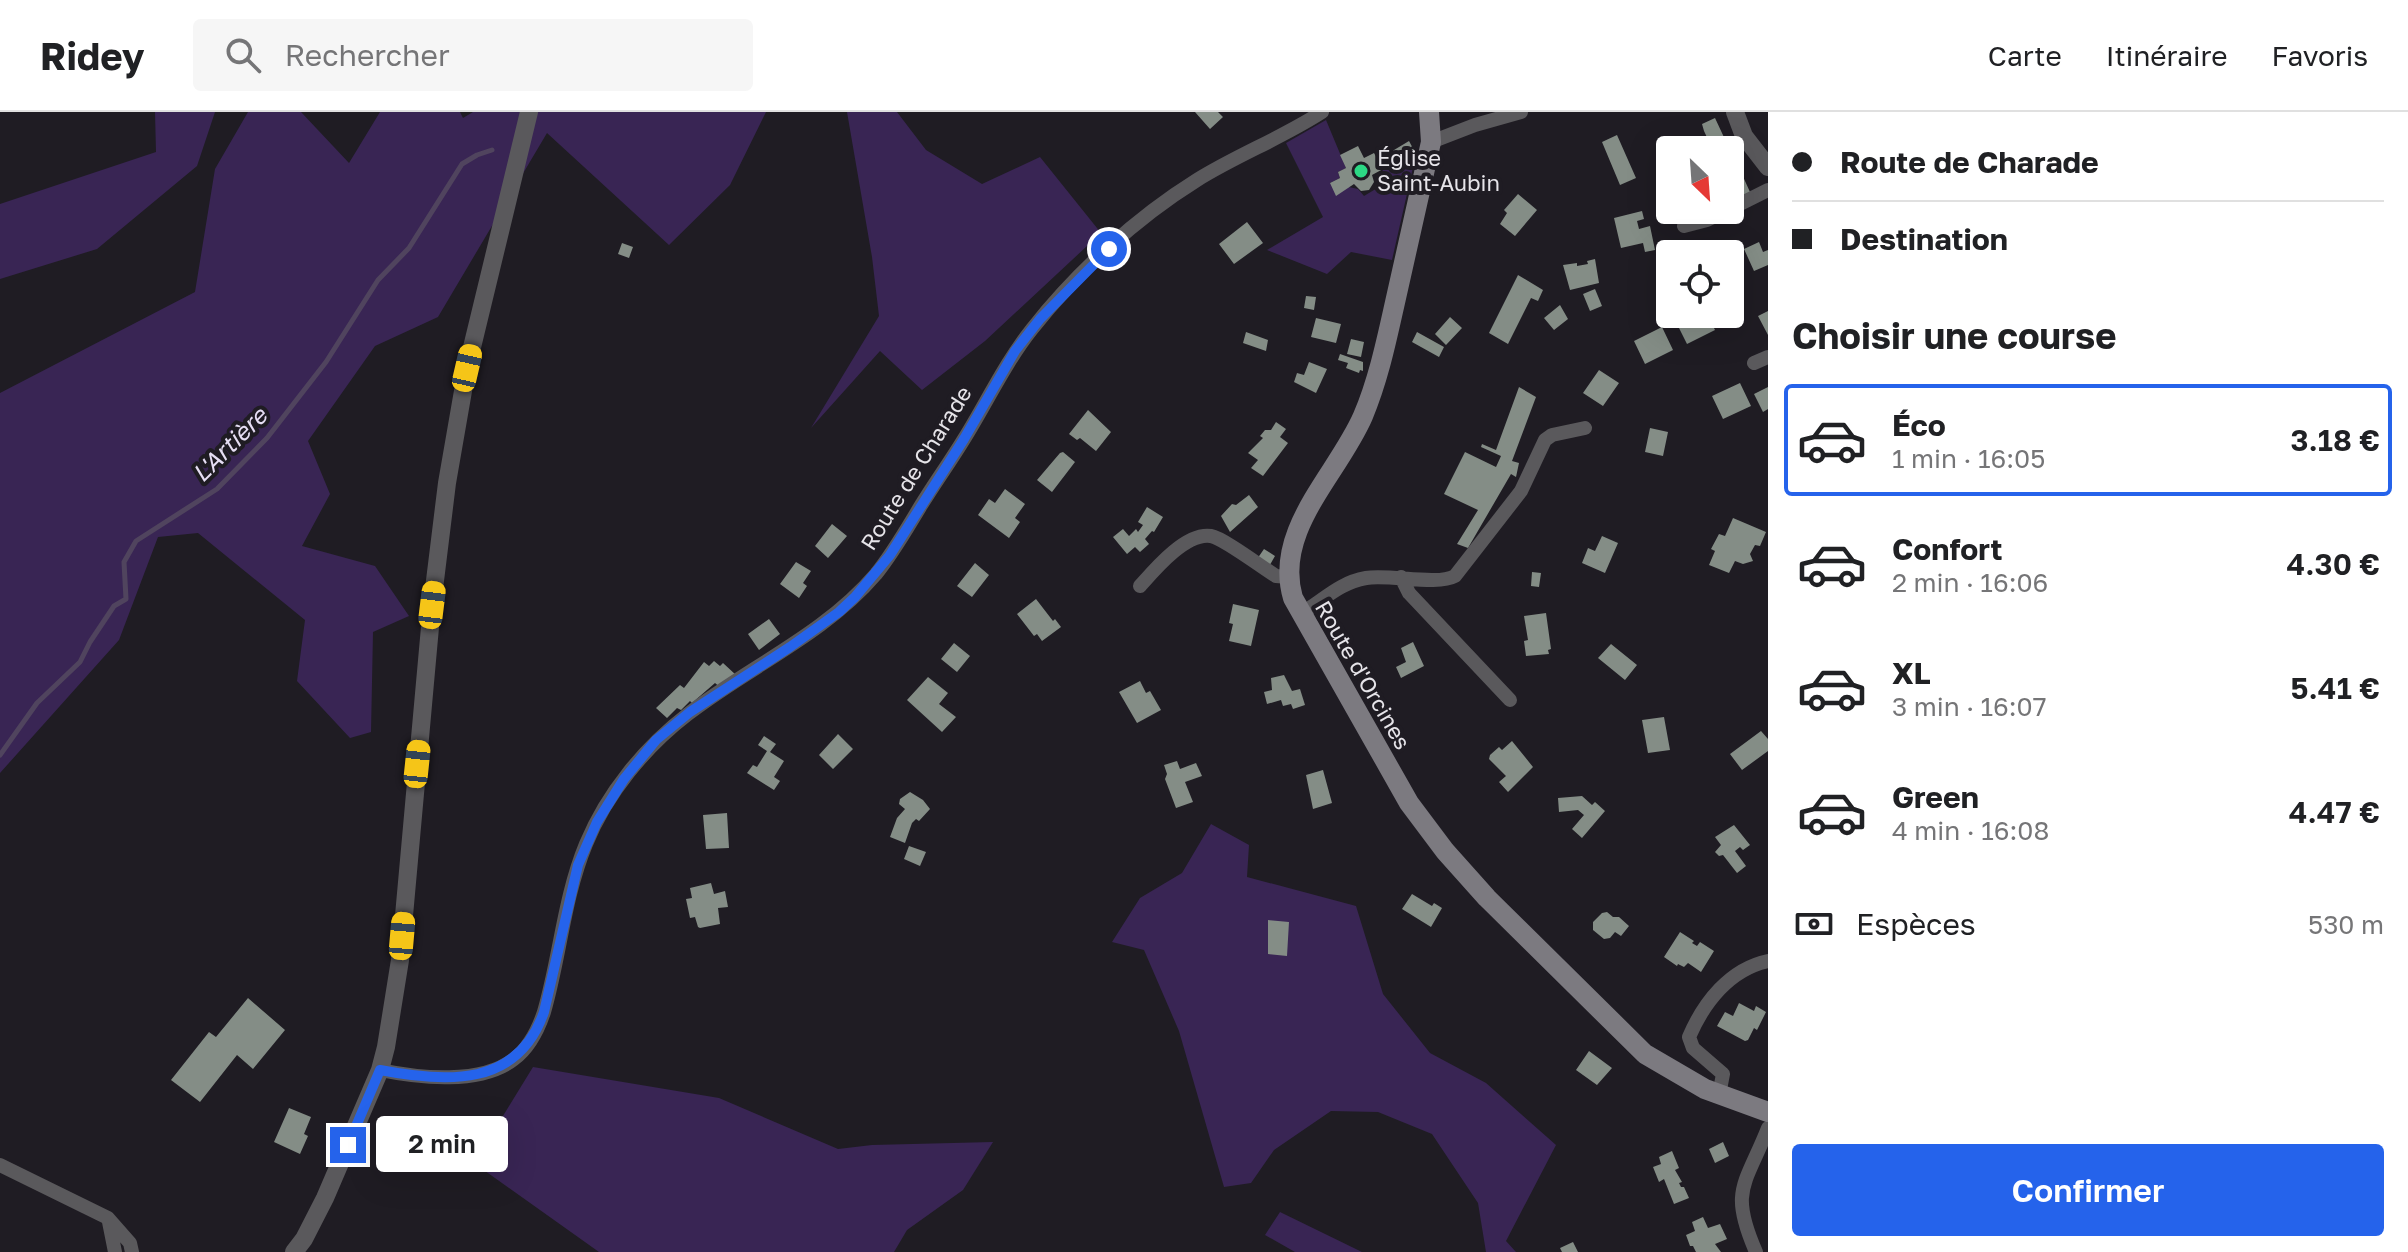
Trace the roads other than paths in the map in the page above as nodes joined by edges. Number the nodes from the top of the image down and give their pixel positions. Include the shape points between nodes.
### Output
1 (529, 112) edge
2 (1322, 112) edge
3 (1429, 112) edge
4 (1521, 112) edge
5 (1735, 112) edge
6 (1431, 142) junction
7 (1768, 167) edge
8 (1768, 190) edge
9 (1744, 202) edge
10 (1692, 224) edge
11 (1684, 226) dead end
12 (1585, 428) dead end
13 (1288, 577) junction
14 (1401, 577) junction
15 (1140, 586) dead end
16 (1300, 614) junction
17 (1510, 700) dead end
18 (1768, 961) edge
19 (380, 1070) junction
20 (1719, 1095) junction
21 (1768, 1112) edge
22 (1768, 1128) edge
23 (0, 1165) edge
24 (108, 1218) junction
25 (115, 1252) edge
26 (132, 1252) edge
27 (294, 1252) edge
28 (1756, 1252) edge

1 - 19 street via 471,352 447,483 400,960
2 - 19 street, Route de Charade via 1197,180 1109,249 1015,351 890,555 855,597 656,740 624,779 586,843 544,1012 525,1049 498,1068 469,1075
3 - 6 main road, Route d'Orcines
4 - 6 street
5 - 7 street via 1744,136
6 - 13 main road, Route d'Orcines via 1378,375 1347,449 1301,522
8 - 9 street
10 - 11 street
12 - 14 street via 1545,440 1521,491 1455,576 1443,581
13 - 15 street via 1276,576 1212,536 1194,537
13 - 16 main road, Route d'Orcines
14 - 16 street via 1346,583
14 - 17 street via 1409,593
16 - 20 main road, Route d'Orcines via 1409,803 1445,851 1645,1054
18 - 20 street via 1732,975 1689,1037 1700,1056 1723,1074
19 - 27 street via 325,1198
20 - 21 main road, Route d'Orcines
22 - 28 street via 1740,1202
23 - 24 street
24 - 25 street
24 - 26 street

